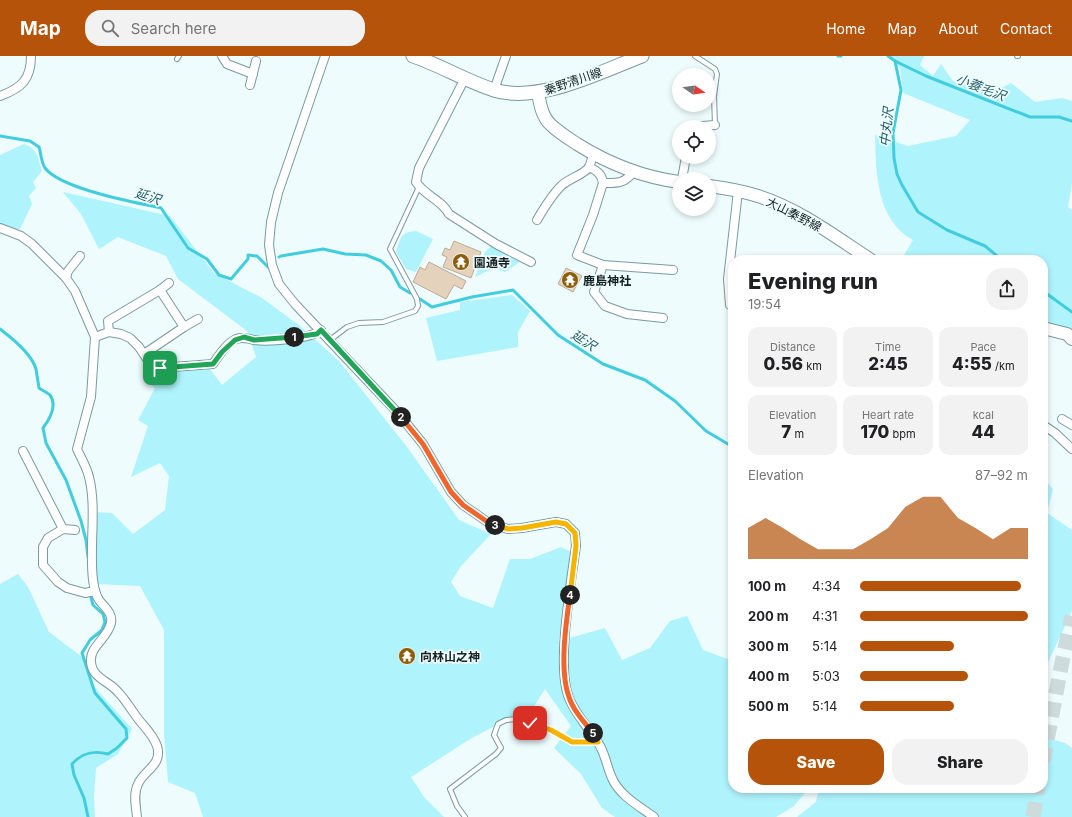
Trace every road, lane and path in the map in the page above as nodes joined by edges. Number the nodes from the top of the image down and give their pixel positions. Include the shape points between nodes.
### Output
1 (31, 56) edge
2 (222, 56) edge
3 (325, 56) edge
4 (413, 56) edge
5 (506, 56) edge
6 (642, 56) edge
7 (695, 56) edge
8 (256, 61) dead end
9 (253, 74) junction
10 (465, 78) junction
11 (250, 85) dead end
12 (494, 90) junction
13 (538, 93) junction
14 (0, 96) edge
15 (715, 120) edge
16 (593, 155) junction
17 (589, 167) junction
18 (633, 172) junction
19 (672, 180) edge
20 (603, 183) junction
21 (419, 187) junction
22 (716, 187) edge
23 (738, 191) junction
24 (537, 220) dead end
25 (0, 228) edge
26 (731, 255) edge
27 (862, 255) edge
28 (80, 256) dead end
29 (531, 262) dead end
30 (603, 265) junction
31 (673, 270) dead end
32 (66, 278) junction
33 (169, 283) dead end
34 (160, 290) junction
35 (663, 318) dead end
36 (198, 319) dead end
37 (184, 327) junction
38 (1048, 329) edge
39 (321, 330) junction
40 (109, 332) junction
41 (95, 337) junction
42 (1072, 339) edge
43 (330, 340) junction
44 (144, 354) junction
45 (1062, 419) dead end
46 (1072, 424) edge
47 (1048, 429) edge
48 (1072, 449) edge
49 (23, 451) dead end
50 (63, 529) junction
51 (75, 530) dead end
52 (91, 592) junction
53 (598, 742) junction
54 (137, 817) edge
55 (465, 817) edge
56 (654, 817) edge

1 - 14 street via 26,80
2 - 9 street via 227,64
3 - 39 street via 278,193 269,245 272,266 279,284
4 - 10 main road, 秦野清川線
5 - 12 street
6 - 13 main road, 秦野清川線
7 - 15 lane via 717,74
8 - 9 street
9 - 11 street
10 - 12 main road, 秦野清川線
10 - 21 street via 419,168 416,182
12 - 13 main road, 秦野清川線 via 517,94
13 - 16 main road via 540,105 550,123
16 - 17 street
16 - 18 main road
17 - 20 street via 599,172
17 - 24 street via 584,173 562,184
18 - 19 main road
18 - 20 street via 629,179 622,183
20 - 30 street via 577,254
21 - 29 street via 445,207 449,214 496,244
21 - 43 lane via 390,249 417,298 418,306 415,311 383,322 358,323 347,327
22 - 23 main road, 大山秦野線
23 - 26 street
23 - 27 main road, 大山秦野線 via 792,210
25 - 32 street via 21,236 32,244
28 - 32 street via 68,271
30 - 31 street
30 - 35 street via 594,292 605,306 627,314
32 - 41 street
33 - 34 street
34 - 37 street
34 - 40 street via 108,321
36 - 37 street
37 - 44 street
38 - 42 main road via 1067,334
39 - 43 street
39 - 44 street via 317,334 287,339 240,338 222,352 213,364 160,368 149,362
40 - 41 street
40 - 44 street via 130,338
41 - 52 street via 91,397 77,450 89,476 91,490
43 - 53 street via 398,413 423,444 451,492 463,505 489,523 508,529 556,522 566,524 575,533 564,678 569,698
45 - 46 street
47 - 48 street
49 - 50 street
50 - 51 street
50 - 52 street via 48,538 43,547 43,565 67,588
52 - 54 street via 111,615 106,634 92,652 92,670 120,693 152,736 157,747 158,756 154,767 138,783
53 - 55 lane via 572,742 551,730 518,719 498,724 494,735 501,748 450,789
53 - 56 street via 612,779 626,796

